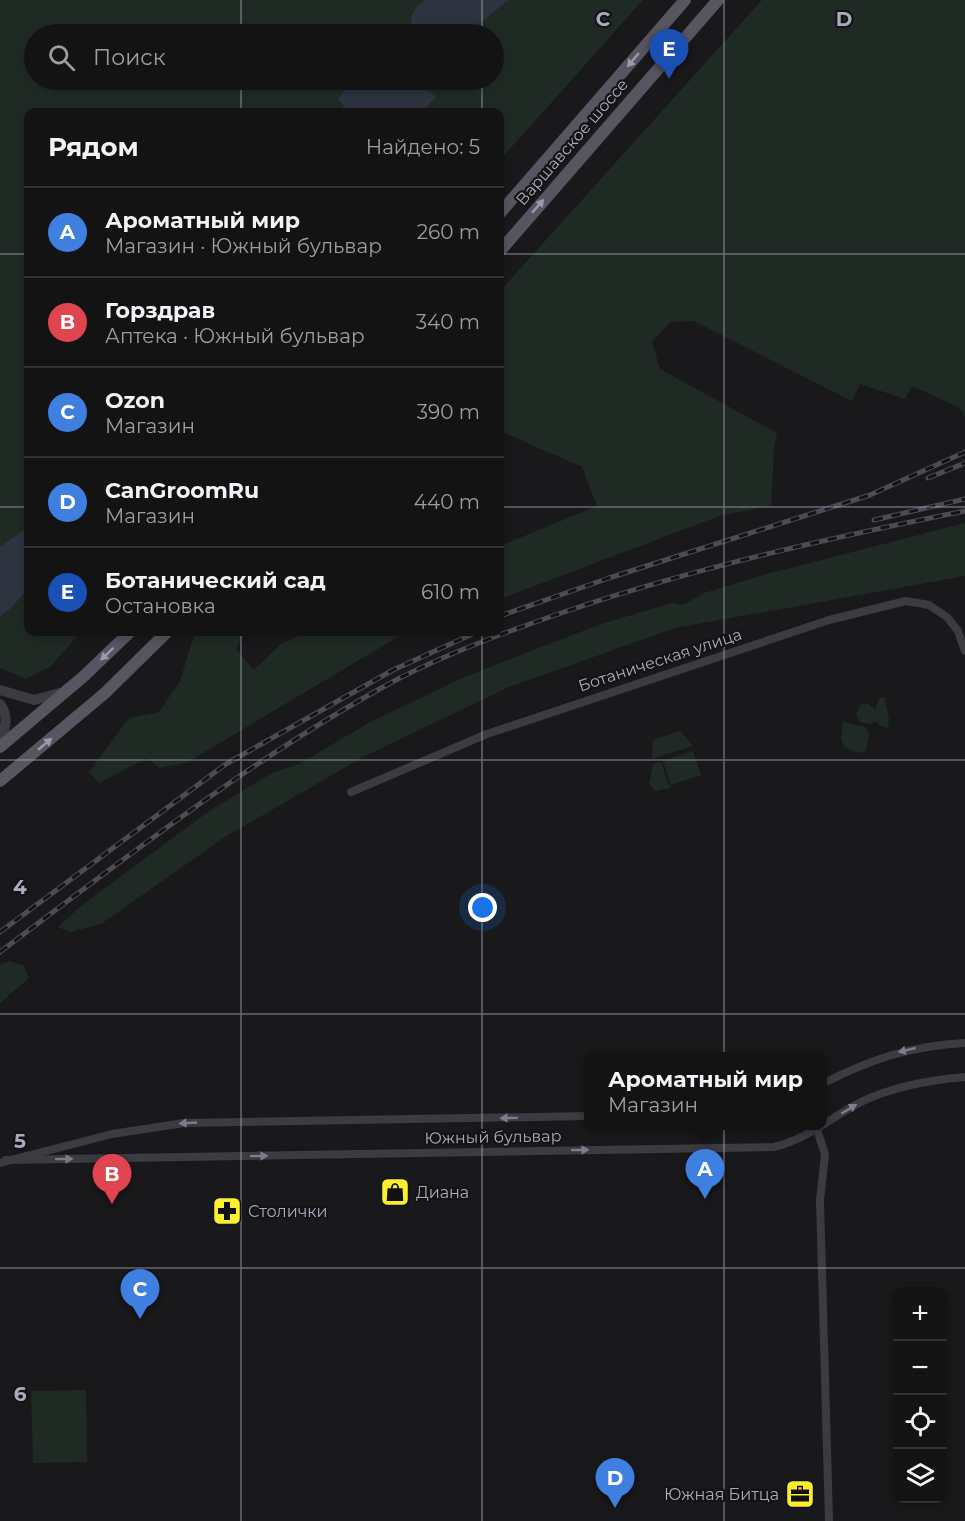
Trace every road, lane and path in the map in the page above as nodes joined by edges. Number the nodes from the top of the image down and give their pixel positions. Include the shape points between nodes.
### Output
1 (685, 0) edge
2 (717, 0) edge
3 (504, 208) edge
4 (504, 246) edge
5 (126, 636) edge
6 (163, 636) edge
7 (965, 651) edge
8 (84, 676) junction
9 (0, 690) edge
10 (0, 704) edge
11 (0, 739) edge
12 (0, 747) edge
13 (0, 781) edge
14 (351, 792) dead end
15 (965, 1043) edge
16 (965, 1077) edge
17 (827, 1081) edge
18 (584, 1116) edge
19 (827, 1124) edge
20 (817, 1130) joint
21 (3, 1162) edge
22 (829, 1521) edge

1 -> 3 main road, Варшавское шоссе
4 -> 2 main road, Варшавское шоссе
5 -> 8 main road
13 -> 6 main road via 105,693
7 - 14 street, Ботаническая улица via 947,616 929,605 906,601 829,620 487,734
8 - 9 street via 41,700
8 - 12 main road
10 - 11 street via 6,722
15 -> 17 street via 928,1045 888,1055
19 -> 16 street, Южный бульвар via 861,1102 898,1087
18 -> 21 street, Южный бульвар via 183,1123 112,1134
21 -> 20 street, Южный бульвар via 774,1147
20 - 22 street via 825,1154 820,1201

